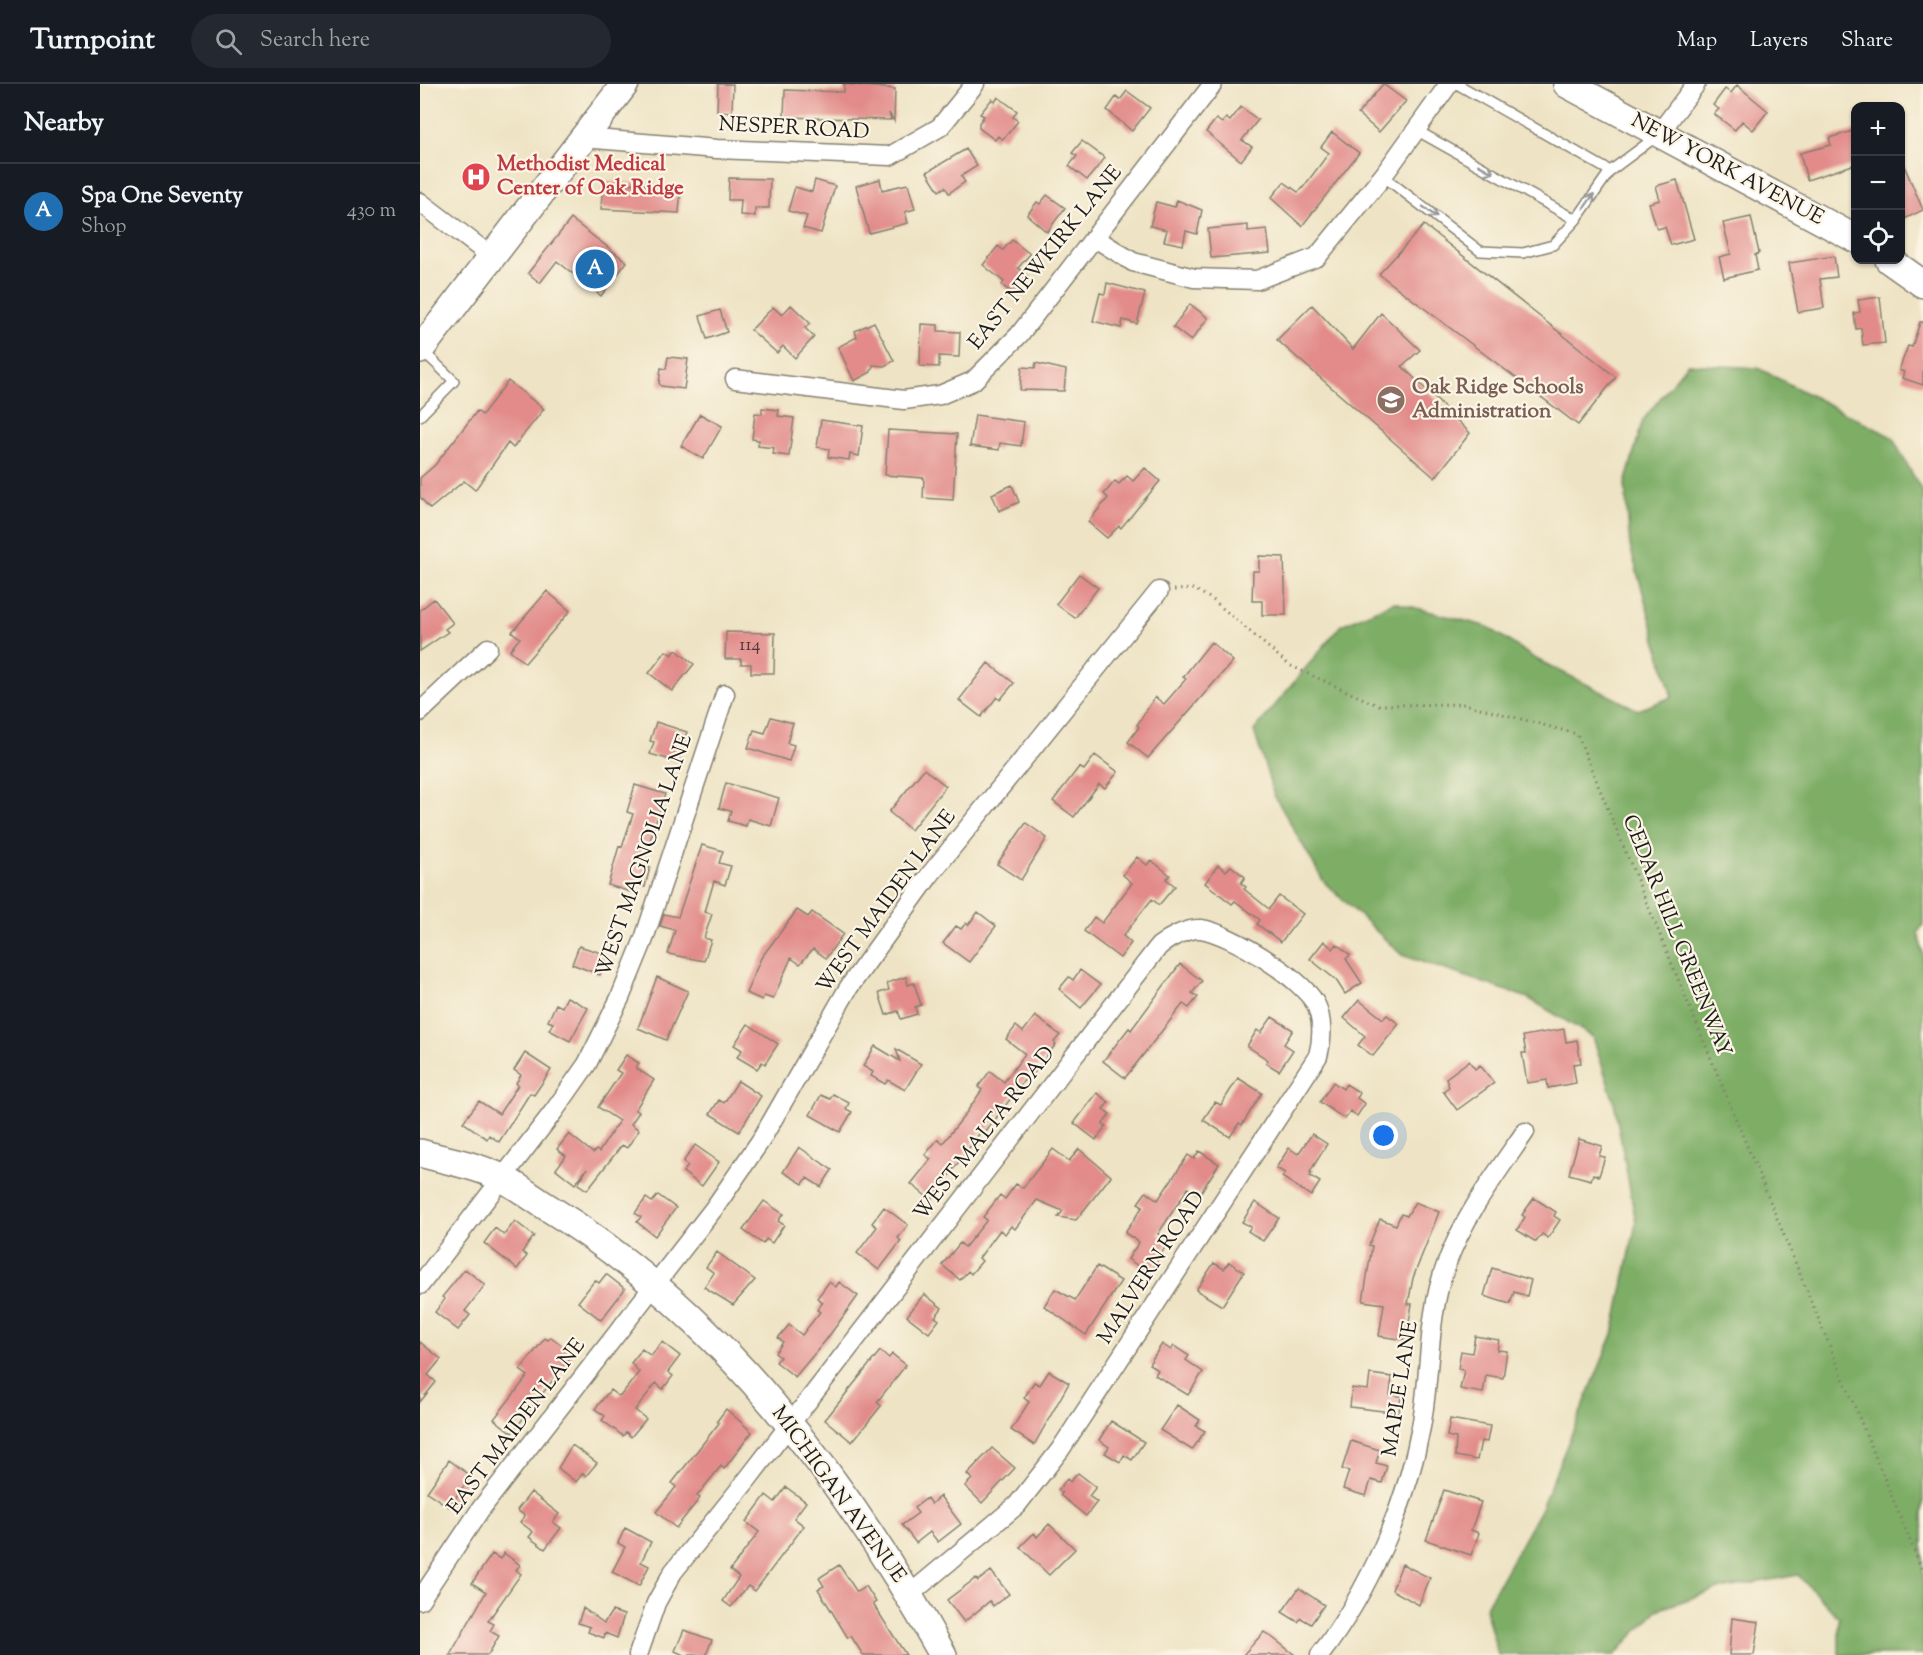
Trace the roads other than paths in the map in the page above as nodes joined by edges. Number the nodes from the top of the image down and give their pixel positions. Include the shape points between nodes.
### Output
1 (625, 84) edge
2 (975, 84) edge
3 (1213, 84) edge
4 (1449, 84) edge
5 (1457, 84) edge
6 (1567, 84) edge
7 (1695, 84) edge
8 (1416, 130) junction
9 (1658, 135) junction
10 (583, 138) junction
11 (1610, 171) junction
12 (1383, 176) junction
13 (420, 202) edge
14 (1576, 220) junction
15 (1851, 236) edge
16 (1095, 238) junction
17 (492, 257) junction
18 (1895, 264) edge
19 (1923, 284) edge
20 (420, 349) edge
21 (735, 379) dead end
22 (420, 416) edge
23 (1159, 591) road end
24 (488, 648) dead end
25 (725, 694) dead end
26 (420, 712) edge
27 (1245, 945) joint
28 (1525, 1132) dead end
29 (420, 1154) edge
30 (503, 1178) junction
31 (420, 1285) edge
32 (655, 1286) junction
33 (790, 1423) junction
34 (909, 1595) junction
35 (420, 1600) edge
36 (638, 1655) edge
37 (943, 1655) edge
38 (1320, 1655) edge

1 - 10 street
2 - 10 street, NESPER ROAD via 940,127 890,156
3 - 16 street, EAST NEWKIRK LANE
4 - 8 street
5 - 11 lane
6 - 9 street, NEW YORK AVENUE
7 - 9 street
8 - 12 street
8 -> 14 lane
9 - 11 lane
9 - 15 street, NEW YORK AVENUE
10 - 17 street
14 -> 11 lane
12 -> 14 lane via 1480,251 1523,253 1553,245
12 - 16 street via 1317,257 1257,280 1194,278 1133,262
13 - 17 street
16 - 21 street, EAST NEWKIRK LANE via 1011,342 973,381 940,395 904,400
17 - 20 street
18 - 19 street
20 - 22 lane via 454,381
23 - 32 street, WEST MAIDEN LANE via 929,876 849,987 761,1140
24 - 26 street
25 - 30 street, WEST MAGNOLIA LANE via 669,869 620,998 587,1064
27 - 33 street, WEST MALTA ROAD via 1222,934 1198,929 1174,936 1159,946
27 - 34 street, MALVERN ROAD via 1301,988 1317,1006 1322,1039 1317,1056 1065,1442 1028,1492
28 - 38 street, MAPLE LANE via 1465,1222 1445,1266 1411,1471 1361,1592
29 - 30 street, MICHIGAN AVENUE via 465,1163
30 - 31 street, WEST MAGNOLIA LANE
30 - 32 street, MICHIGAN AVENUE via 592,1236
32 - 33 street, MICHIGAN AVENUE via 688,1314
32 - 35 street, EAST MAIDEN LANE via 480,1510
33 - 34 street, MICHIGAN AVENUE via 871,1533
33 - 36 street, WEST MALTA ROAD via 673,1572 656,1603
34 - 37 street, MICHIGAN AVENUE

